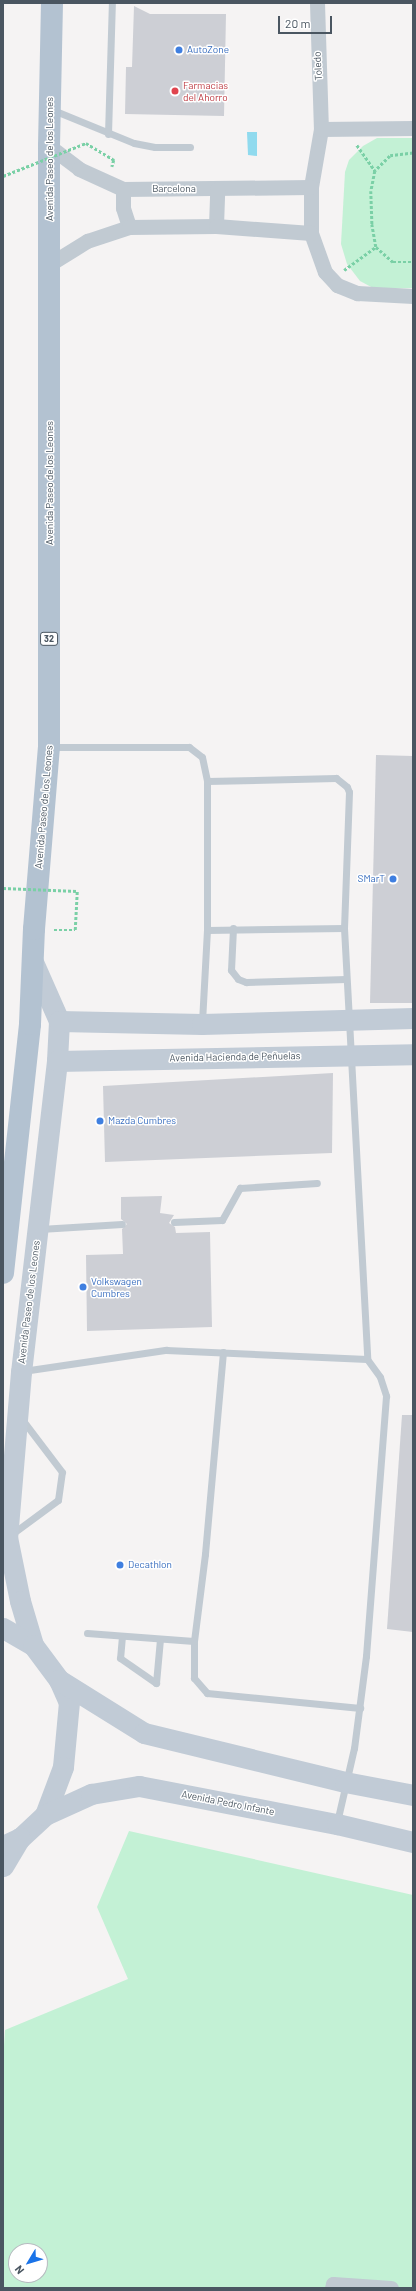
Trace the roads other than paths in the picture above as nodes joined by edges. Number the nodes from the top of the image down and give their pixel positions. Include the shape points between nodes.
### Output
1 (52, 3) edge
2 (112, 3) edge
3 (317, 3) edge
4 (49, 108) junction
5 (413, 128) edge
6 (321, 129) junction
7 (108, 134) junction
8 (49, 146) junction
9 (190, 147) dead end
10 (311, 187) junction
11 (123, 189) junction
12 (217, 189) junction
13 (216, 226) junction
14 (129, 227) junction
15 (311, 233) junction
16 (50, 264) junction
17 (413, 296) edge
18 (49, 747) junction
19 (207, 781) junction
20 (233, 928) junction
21 (344, 928) junction
22 (207, 930) junction
23 (33, 962) junction
24 (346, 979) junction
25 (413, 1018) edge
26 (348, 1019) junction
27 (59, 1022) junction
28 (202, 1024) junction
29 (352, 1054) junction
30 (413, 1054) edge
31 (57, 1060) junction
32 (317, 1183) dead end
33 (174, 1222) dead end
34 (122, 1224) dead end
35 (38, 1229) junction
36 (3, 1273) edge
37 (223, 1352) junction
38 (366, 1359) junction
39 (21, 1372) junction
40 (17, 1413) junction
41 (5, 1538) edge
42 (3, 1628) edge
43 (87, 1633) dead end
44 (122, 1636) junction
45 (160, 1639) junction
46 (194, 1641) junction
47 (33, 1645) junction
48 (59, 1680) junction
49 (360, 1708) junction
50 (345, 1782) junction
51 (413, 1795) edge
52 (45, 1815) junction
53 (337, 1824) junction
54 (11, 1842) edge
55 (413, 1842) edge
56 (3, 1866) edge
57 (332, 2288) edge
58 (392, 2288) edge

1 - 4 main road, Avenida Paseo de los Leones / 32
2 - 7 lane
3 - 6 street, Toledo
4 - 7 lane
4 - 8 main road, Avenida Paseo de los Leones / 32
5 - 6 street
6 - 10 street
7 - 9 lane via 155,147
8 - 11 street, Barcelona via 79,169
8 - 16 main road, Avenida Paseo de los Leones / 32
10 - 12 street, Barcelona
10 - 15 street
11 - 12 street, Barcelona
11 - 14 street via 122,208
12 - 13 street
13 - 14 street
13 - 15 street
14 - 16 street via 87,241
15 - 17 street via 330,279 346,290 357,293
16 - 18 main road, Avenida Paseo de los Leones / 32
18 - 19 lane via 189,747 202,757
18 - 23 main road, Avenida Paseo de los Leones / 32
19 - 21 lane via 336,778 347,786
19 - 22 lane
20 - 21 lane
20 - 22 lane
20 - 24 lane via 231,970 238,979 246,982
21 - 24 lane
22 - 28 lane
23 - 27 street, Avenida Paseo de los Leones
23 - 36 main road, Avenida Paseo de los Leones / 32 via 30,1024
24 - 26 lane
25 - 26 street
26 - 28 street
26 - 29 lane
27 - 28 street
27 - 31 street, Avenida Paseo de los Leones
29 - 30 street, Avenida Hacienda de Peñuelas
29 - 31 street, Avenida Hacienda de Peñuelas
29 - 38 lane
31 - 35 street, Avenida Paseo de los Leones
32 - 33 lane via 240,1188 222,1220
34 - 35 lane
35 - 39 street, Avenida Paseo de los Leones
37 - 38 lane
37 - 39 lane via 166,1350
37 - 46 lane via 205,1554
38 - 49 lane via 380,1377 386,1396
39 - 40 street, Avenida Paseo de los Leones
40 - 41 street, Avenida Paseo de los Leones
40 - 41 lane via 62,1472 58,1500
41 - 47 street, Avenida Paseo de los Leones
42 - 47 street
43 - 44 lane
44 - 45 lane
44 - 45 lane via 120,1658 156,1683
45 - 46 lane
46 - 49 lane via 194,1678 207,1693
47 - 48 street
48 - 50 street via 144,1733
48 - 52 street via 69,1702 68,1734 63,1767
49 - 50 lane
50 - 51 street
50 - 53 lane
52 - 53 street, Avenida Pedro Infante via 91,1794 139,1786
52 - 54 street
53 - 55 street, Avenida Pedro Infante
54 - 56 street
57 - 58 street via 332,2284

